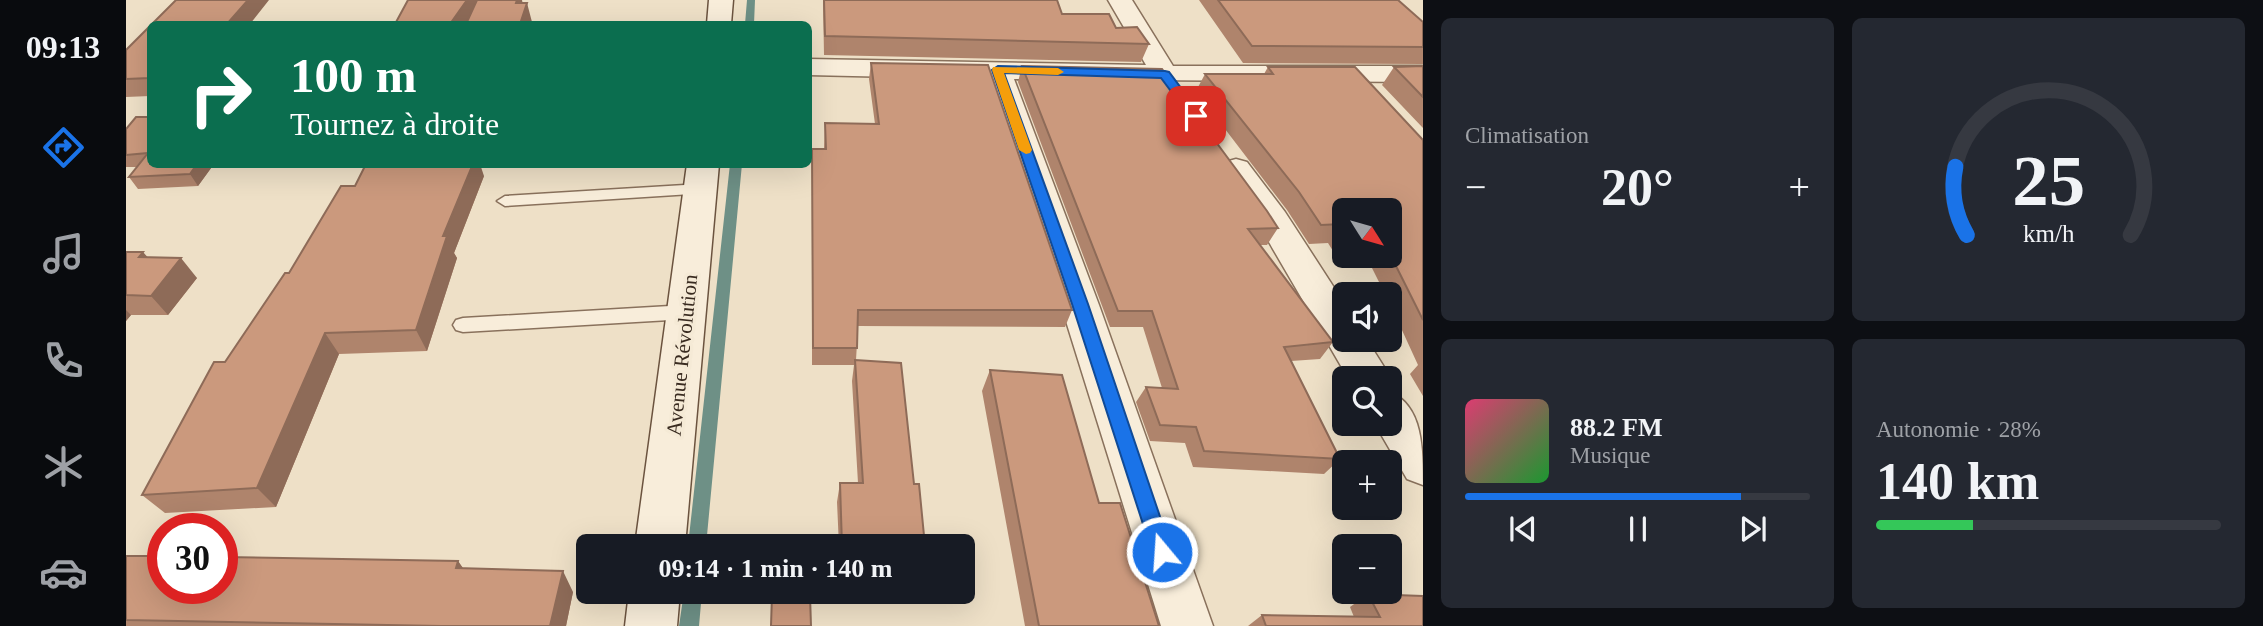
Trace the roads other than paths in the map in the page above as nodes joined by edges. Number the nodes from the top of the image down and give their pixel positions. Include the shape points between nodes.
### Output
1 (721, 0) edge
2 (1121, 0) edge
3 (719, 21) edge
4 (812, 66) edge
5 (998, 70) junction
6 (1165, 74) junction
7 (1353, 74) junction
8 (1423, 74) edge
9 (1379, 103) edge
10 (1190, 108) edge
11 (1215, 141) edge
12 (702, 177) edge
13 (505, 201) dead end
14 (687, 312) junction
15 (1332, 316) edge
16 (463, 325) dead end
17 (1402, 430) edge
18 (1423, 465) edge
19 (661, 534) edge
20 (654, 604) edge
21 (651, 626) edge
22 (1187, 626) edge

1 - 3 street
2 - 6 street
4 - 5 street
5 - 6 street
5 - 22 street
6 - 7 street
6 - 10 street
7 - 8 street
7 - 9 street
11 - 15 street via 1273,219
12 - 13 lane
12 - 14 street, Avenue Révolution
14 - 16 lane
14 - 19 street, Avenue Révolution
17 - 18 street
20 - 21 street

